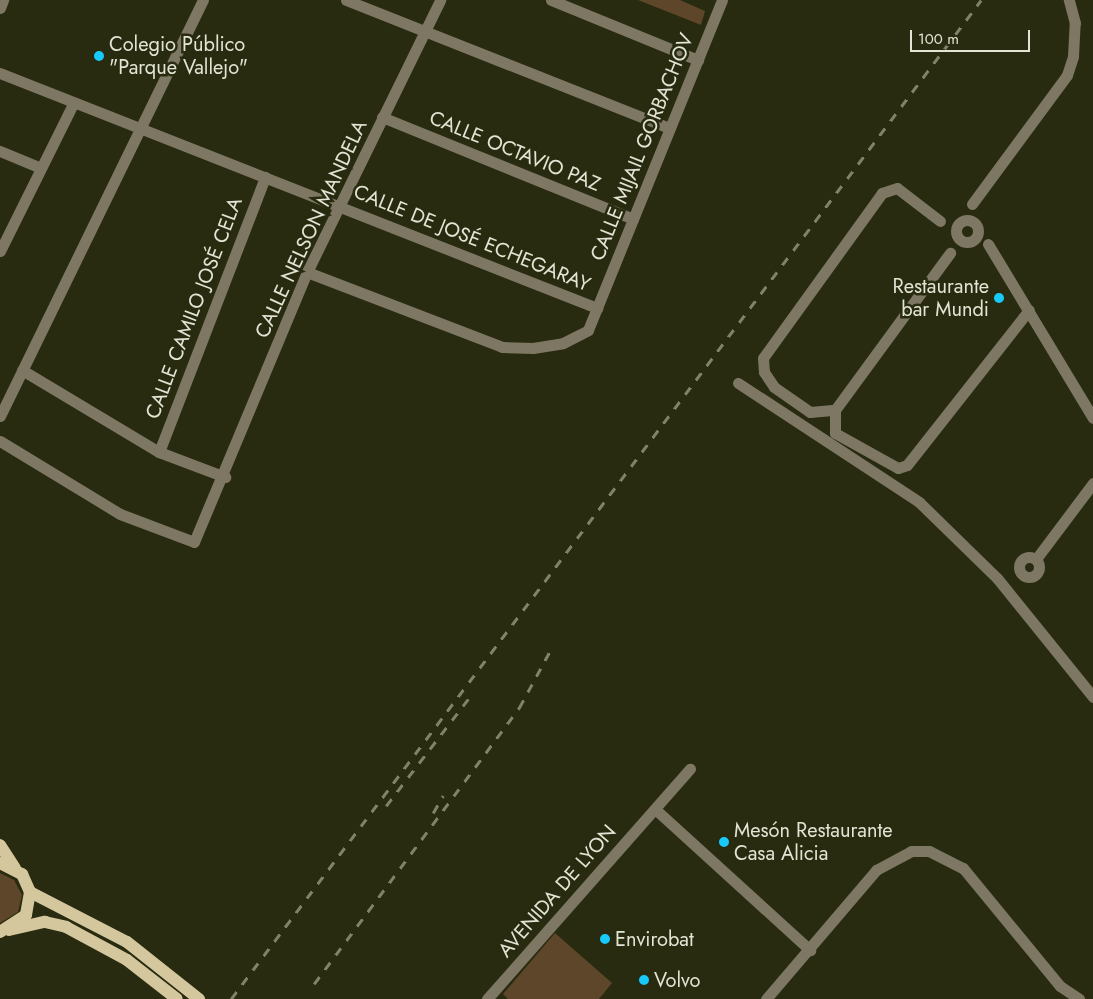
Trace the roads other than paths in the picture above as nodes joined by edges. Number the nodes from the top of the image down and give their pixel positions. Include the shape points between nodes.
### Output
1 (3, 0) edge
2 (203, 0) edge
3 (440, 0) edge
4 (552, 0) edge
5 (722, 0) edge
6 (1069, 0) edge
7 (353, 1) edge
8 (0, 8) edge
9 (425, 31) junction
10 (698, 60) junction
11 (0, 73) edge
12 (73, 104) junction
13 (382, 117) junction
14 (139, 128) junction
15 (670, 128) junction
16 (0, 151) edge
17 (41, 168) junction
18 (265, 177) junction
19 (338, 205) junction
20 (633, 219) junction
21 (940, 221) junction
22 (968, 223) junction
23 (5, 229) edge
24 (962, 238) junction
25 (988, 244) junction
26 (0, 251) edge
27 (307, 272) junction
28 (597, 308) junction
29 (1029, 310) junction
30 (22, 370) junction
31 (738, 383) dead end
32 (834, 410) junction
33 (0, 416) edge
34 (1093, 418) edge
35 (0, 441) edge
36 (159, 452) junction
37 (225, 477) junction
38 (1093, 483) edge
39 (1036, 560) dead end
40 (1093, 697) edge
41 (690, 769) dead end
42 (655, 809) junction
43 (0, 845) edge
44 (0, 863) edge
45 (16, 870) junction
46 (30, 892) junction
47 (4, 931) edge
48 (810, 950) junction
49 (177, 999) edge
50 (199, 999) edge
51 (487, 999) edge
52 (766, 999) edge
53 (1080, 999) edge

1 - 8 street
2 - 14 street
3 - 9 street, CALLE NELSON MANDELA
4 - 10 street
5 - 10 street, CALLE MIJAIL GORBACHOV
6 - 22 street via 1074,40 1067,75 972,204
7 - 9 street
9 - 13 street, CALLE NELSON MANDELA
9 - 15 street
10 - 15 street, CALLE MIJAIL GORBACHOV
11 - 12 street, CALLE DE JOSÉ ECHEGARAY
12 - 14 street, CALLE DE JOSÉ ECHEGARAY
12 - 17 street
13 - 19 street, CALLE NELSON MANDELA
13 - 20 street, CALLE OCTAVIO PAZ
14 - 18 street, CALLE DE JOSÉ ECHEGARAY
14 - 30 street
15 - 20 street, CALLE MIJAIL GORBACHOV
16 - 17 street
17 - 23 street
18 - 19 street, CALLE DE JOSÉ ECHEGARAY
18 - 36 street, CALLE CAMILO JOSÉ CELA
19 - 27 street, CALLE NELSON MANDELA
19 - 28 street, CALLE DE JOSÉ ECHEGARAY
20 - 28 street, CALLE MIJAIL GORBACHOV
21 - 22 street
21 - 24 street
21 - 32 street via 898,188 882,193 763,358 764,372 774,387 810,412
22 - 24 street
22 - 24 street
22 - 25 street
23 - 26 street
24 - 25 street
24 - 32 street
25 - 29 street
27 - 28 street, CALLE MIJAIL GORBACHOV via 502,347 563,343 588,330
27 - 37 street, CALLE NELSON MANDELA
29 - 32 street via 907,465 898,468 834,433
29 - 34 street
30 - 33 street
30 - 36 street
31 - 40 street via 919,502 996,578
35 - 37 street, CALLE NELSON MANDELA via 120,514 194,542
36 - 37 street
38 - 39 street
41 - 42 street, AVENIDA DE LYON
42 - 48 street
42 - 51 street, AVENIDA DE LYON
43 - 45 main road
44 - 45 main road
45 - 46 main road
46 - 47 main road via 26,915
46 - 50 main road via 127,942
47 - 49 main road via 45,922 66,927 127,960
48 - 52 street
48 - 53 street via 876,870 911,851 929,851 963,868 1060,986

